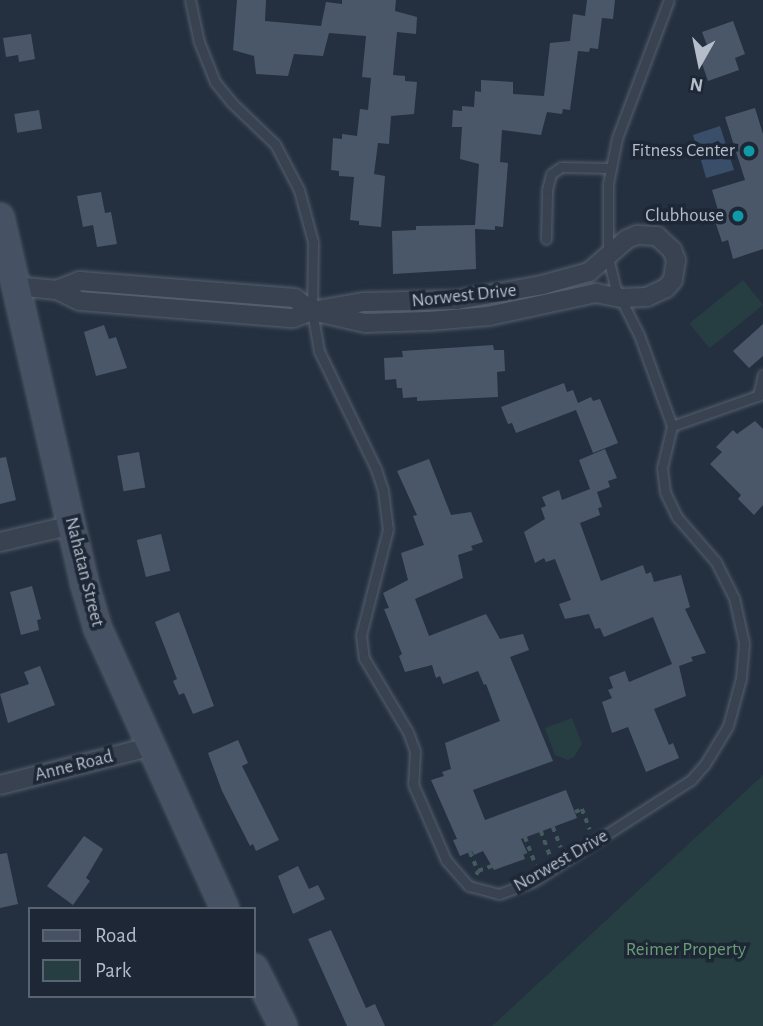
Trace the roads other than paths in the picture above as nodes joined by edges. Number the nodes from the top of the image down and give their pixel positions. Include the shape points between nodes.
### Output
1 (190, 0) edge
2 (669, 0) edge
3 (611, 168) junction
4 (1, 230) edge
5 (545, 239) dead end
6 (608, 257) junction
7 (15, 286) junction
8 (621, 298) junction
9 (312, 312) junction
10 (763, 376) edge
11 (761, 395) edge
12 (672, 426) junction
13 (72, 525) junction
14 (0, 542) edge
15 (149, 747) junction
16 (0, 785) edge
17 (224, 907) edge
18 (256, 972) edge
19 (283, 1026) edge

1 - 9 lane, Norwest Drive via 199,42 215,82 275,144 299,190 313,242
2 - 3 lane via 623,116
3 - 5 lane via 561,167 551,174
3 - 6 lane
4 - 7 main road, Nahatan Street
6 - 8 lane
6 - 8 street, Norwest Drive via 627,239 647,234 665,242 676,260 673,280 666,288 647,297
6 - 9 street, Norwest Drive via 589,272 514,291 447,300 364,302
7 - 9 street, Norwest Drive via 58,290 80,281 295,298
7 - 13 main road, Nahatan Street
8 - 9 street, Norwest Drive via 596,293 489,316 429,321 365,323
8 - 12 lane
9 - 12 lane, Norwest Drive via 323,364 376,470 387,516 386,542 362,632 362,650 408,732 415,756 412,781 446,860 465,883 494,893 513,891 674,792 705,764 728,726 741,678 744,643 734,598 716,562 677,516 665,492 662,468
10 - 11 lane
11 - 12 lane
13 - 14 street
13 - 15 main road, Nahatan Street via 98,629
15 - 16 street, Anne Road
15 - 17 main road, Nahatan Street
18 - 19 main road

